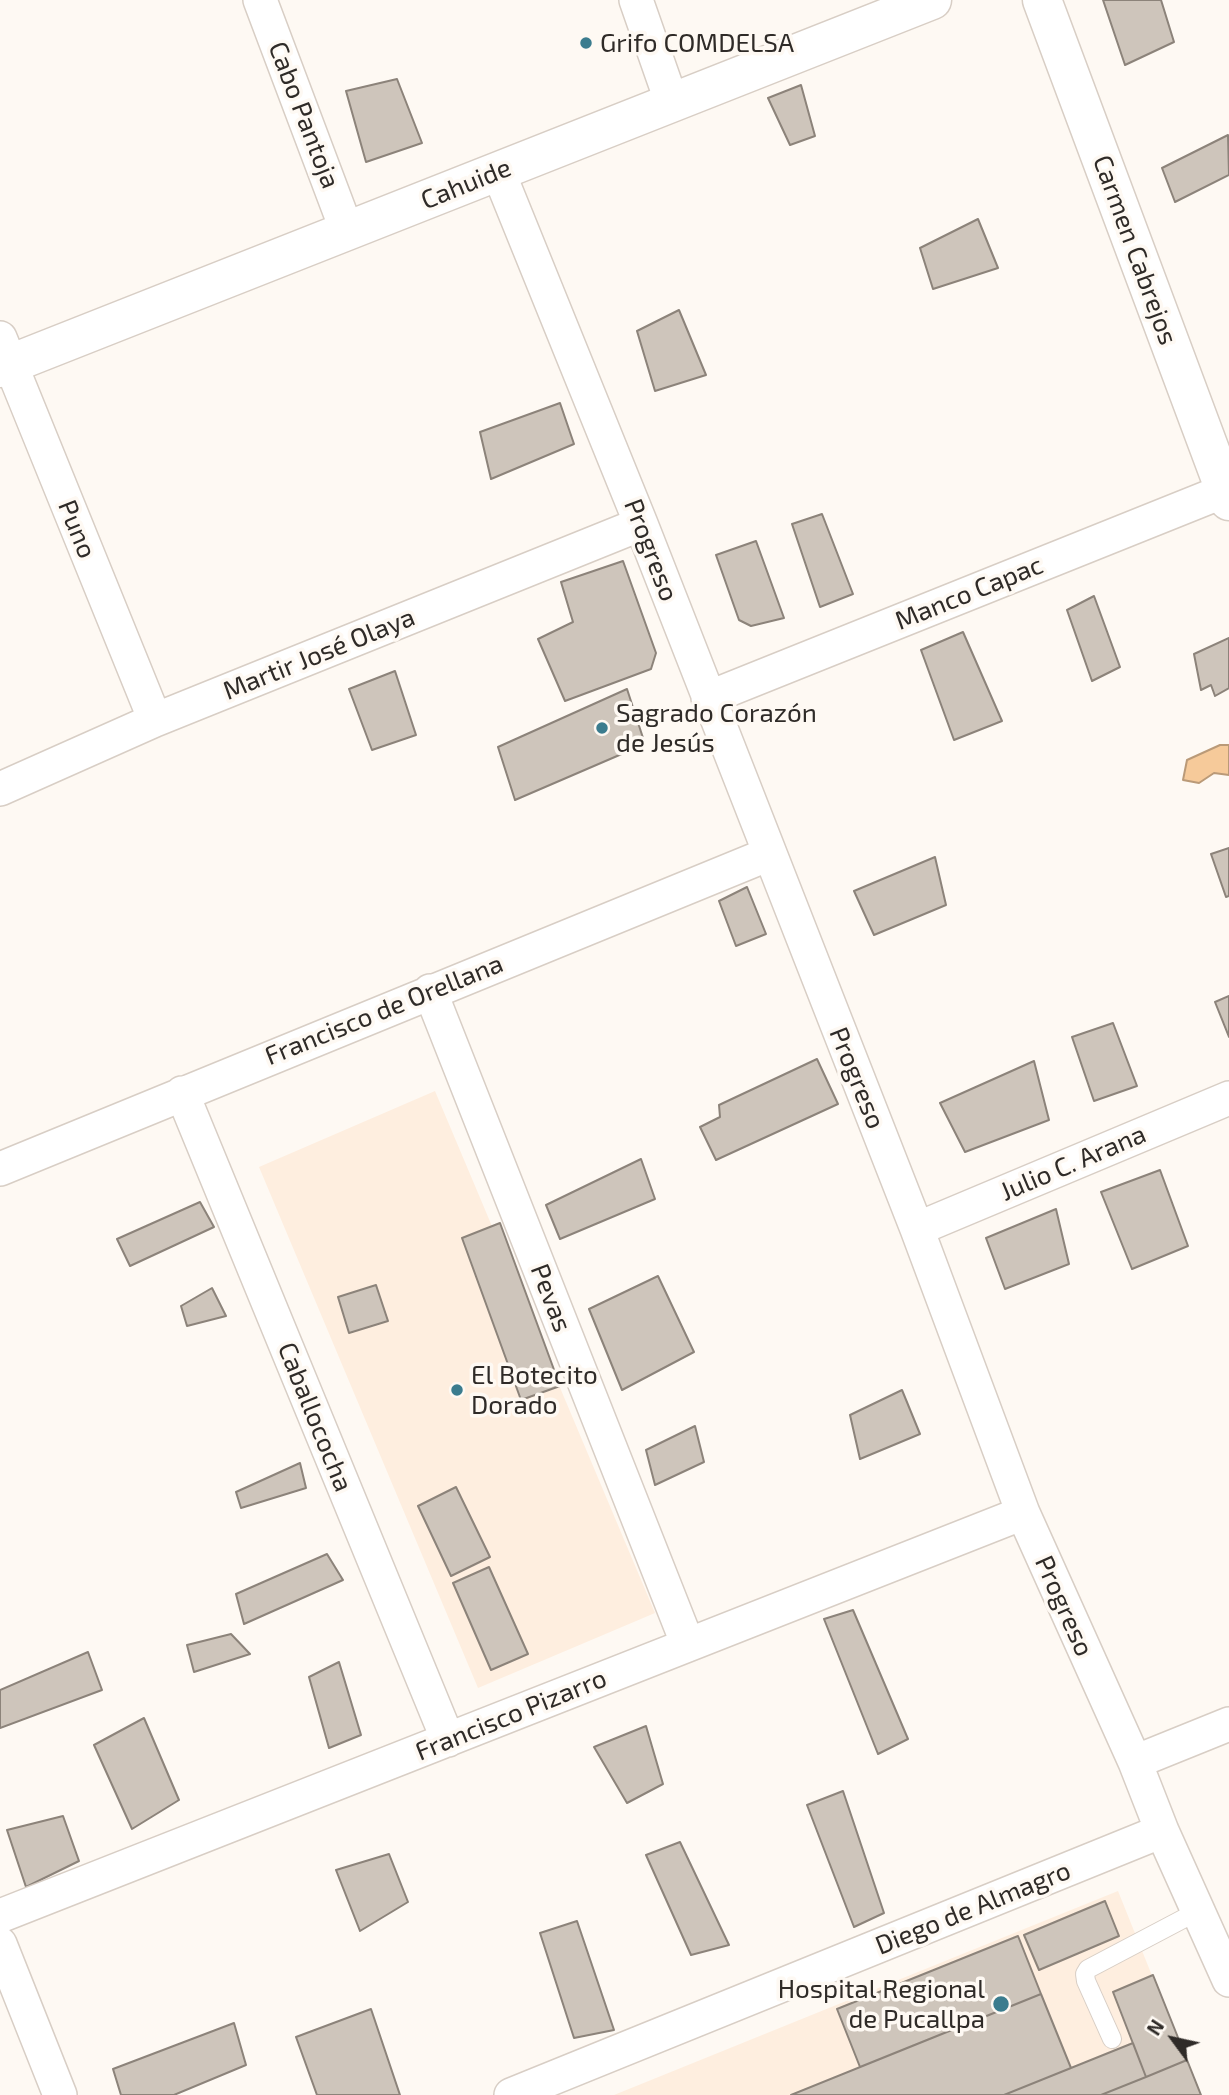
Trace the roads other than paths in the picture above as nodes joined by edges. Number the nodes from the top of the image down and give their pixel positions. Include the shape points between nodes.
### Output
1 (260, 0) edge
2 (636, 0) edge
3 (932, 0) edge
4 (1042, 0) edge
5 (672, 103) junction
6 (498, 172) junction
7 (348, 231) junction
8 (3, 356) edge
9 (1228, 493) edge
10 (641, 524) junction
11 (708, 698) junction
12 (155, 720) junction
13 (0, 789) edge
14 (768, 854) junction
15 (430, 991) junction
16 (182, 1093) junction
17 (1229, 1098) edge
18 (0, 1169) edge
19 (917, 1228) junction
20 (1023, 1513) junction
21 (688, 1645) junction
22 (1229, 1724) edge
23 (448, 1740) junction
24 (1135, 1762) junction
25 (1162, 1831) junction
26 (1199, 1910) junction
27 (0, 1916) edge
28 (0, 1944) edge
29 (1229, 1980) edge
30 (1112, 2039) dead end
31 (60, 2095) edge
32 (511, 2095) edge

1 - 7 street, Cabo Pantoja
2 - 5 street
3 - 5 main road, Cahuide
4 - 9 main road, Carmen Cabrejos
5 - 6 main road, Cahuide
6 - 7 main road, Cahuide
6 - 10 street, Progreso
7 - 8 main road, Cahuide
8 - 12 street, Puno
9 - 11 street, Manco Capac
10 - 11 street, Progreso
10 - 12 street, Martir José Olaya
11 - 14 street, Progreso
12 - 13 street, Martir José Olaya
14 - 15 street, Francisco de Orellana
14 - 19 street, Progreso
15 - 16 street, Francisco de Orellana
15 - 21 street, Pevas
16 - 18 street, Francisco de Orellana
16 - 23 street, Caballococha
17 - 19 street, Julio C. Arana
19 - 20 street, Progreso
20 - 21 street, Francisco Pizarro
20 - 24 street, Progreso
21 - 23 street, Francisco Pizarro
22 - 24 street
23 - 27 street, Francisco Pizarro
24 - 25 street, Progreso
25 - 26 street, Progreso
25 - 32 street, Diego de Almagro
26 - 29 street, Progreso
26 - 30 lane via 1088,1969 1086,1981
28 - 31 street

